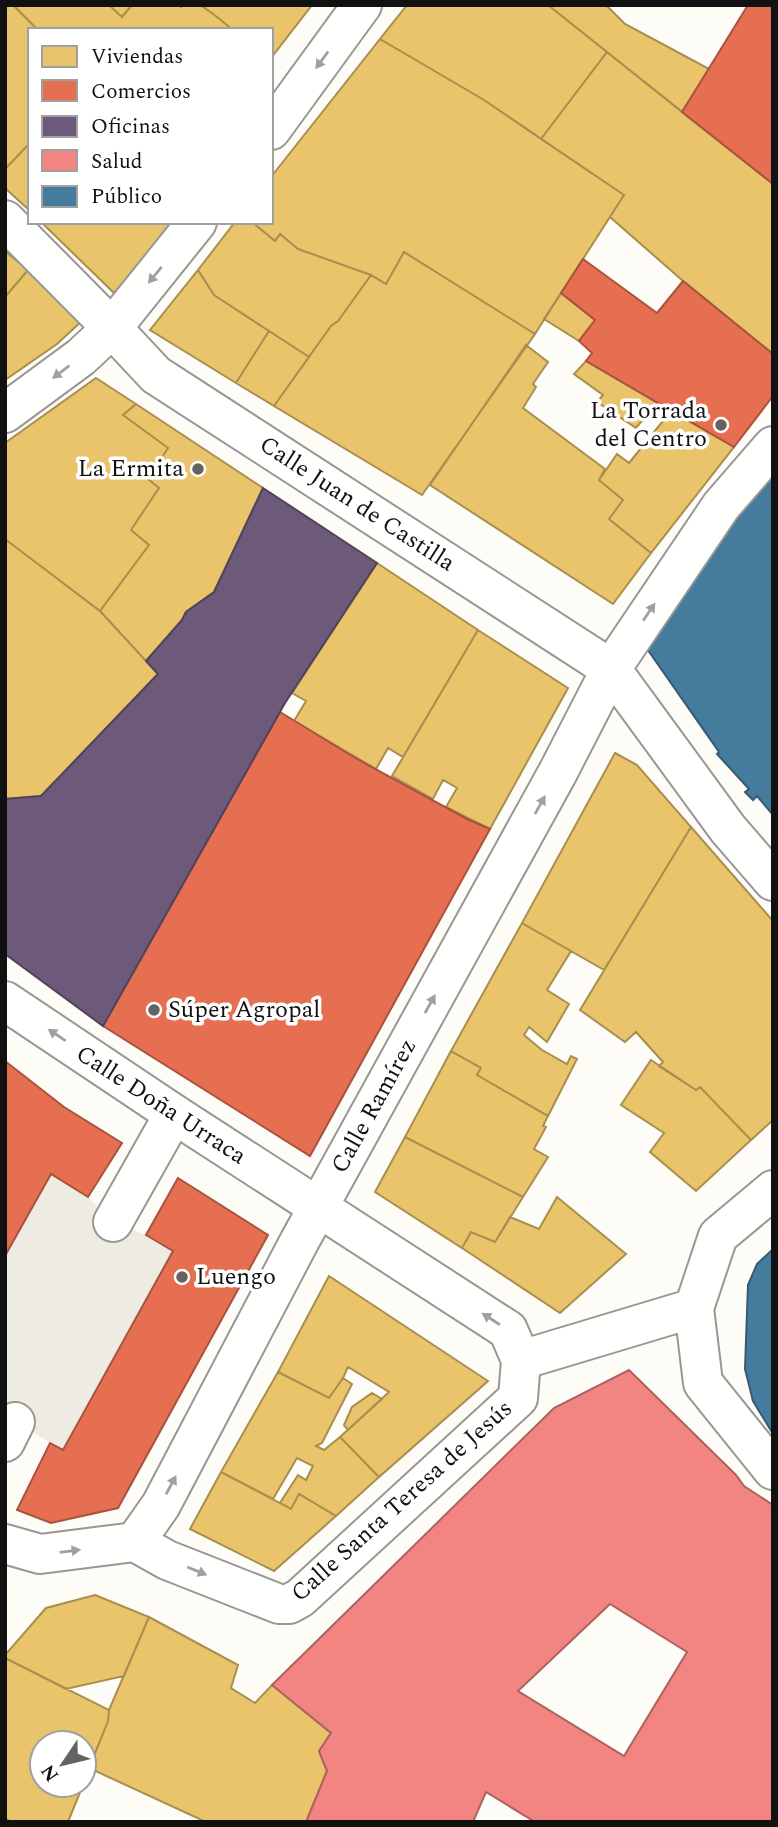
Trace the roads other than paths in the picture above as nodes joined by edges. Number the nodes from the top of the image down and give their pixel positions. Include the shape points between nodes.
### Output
1 (362, 5) edge
2 (273, 127) edge
3 (5, 220) edge
4 (195, 224) edge
5 (113, 328) junction
6 (5, 414) edge
7 (773, 446) edge
8 (611, 669) junction
9 (773, 881) edge
10 (5, 1001) edge
11 (174, 1114) junction
12 (773, 1190) edge
13 (318, 1208) junction
14 (113, 1222) dead end
15 (694, 1308) junction
16 (521, 1360) junction
17 (773, 1470) edge
18 (135, 1542) junction
19 (5, 1544) edge

1 -> 2 street
3 - 5 street, Calle Juan de Castilla
4 -> 5 street
5 -> 6 street
5 - 8 street, Calle Juan de Castilla via 156,375
8 -> 7 street, Calle Ramírez via 721,506
8 - 9 street via 728,829
13 -> 8 street, Calle Ramírez
11 -> 10 street, Calle Doña Urraca
11 - 13 street, Calle Doña Urraca
11 - 14 street
12 - 15 street via 718,1236
16 -> 13 street via 508,1330
18 -> 13 street, Calle Ramírez via 161,1505
15 - 16 street
15 - 17 street via 703,1383
18 -> 16 street, Calle Santa Teresa de Jesús via 167,1560 289,1604 518,1398
19 -> 18 street via 40,1554

